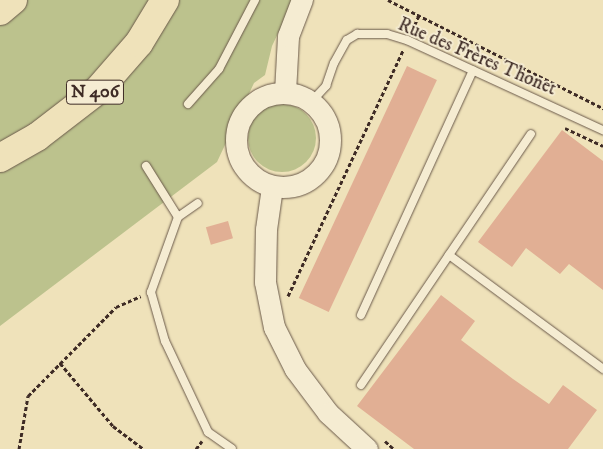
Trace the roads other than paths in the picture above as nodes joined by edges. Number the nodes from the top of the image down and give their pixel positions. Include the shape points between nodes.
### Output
1 (13, 0) edge
2 (165, 0) edge
3 (255, 0) edge
4 (302, 0) edge
5 (0, 11) edge
6 (473, 70) junction
7 (285, 92) junction
8 (312, 101) junction
9 (188, 104) dead end
10 (603, 130) edge
11 (531, 134) dead end
12 (0, 158) edge
13 (146, 166) dead end
14 (272, 187) junction
15 (198, 204) dead end
16 (178, 217) junction
17 (449, 255) junction
18 (361, 315) dead end
19 (603, 369) edge
20 (360, 385) dead end
21 (373, 443) edge
22 (232, 449) edge

1 - 5 highway
2 - 12 highway, N 406 via 139,43 98,90 37,137
3 - 9 lane via 219,68
4 - 7 main road via 288,36
6 - 8 lane, Rue des Frères Thonet via 407,40 387,34 357,34 347,40 326,86
6 - 10 lane, Rue des Frères Thonet
6 - 18 lane
7 - 8 main road
7 - 14 main road via 260,97 245,110 237,125 235,145 240,163 253,178
8 - 14 main road via 325,117 330,136 328,156 318,172 305,182 287,188
11 - 17 lane
13 - 16 lane
14 - 21 main road via 266,229 265,282 274,327 295,368 328,413
15 - 16 lane
16 - 22 lane via 151,292 165,341 208,432
17 - 19 lane
17 - 20 lane

